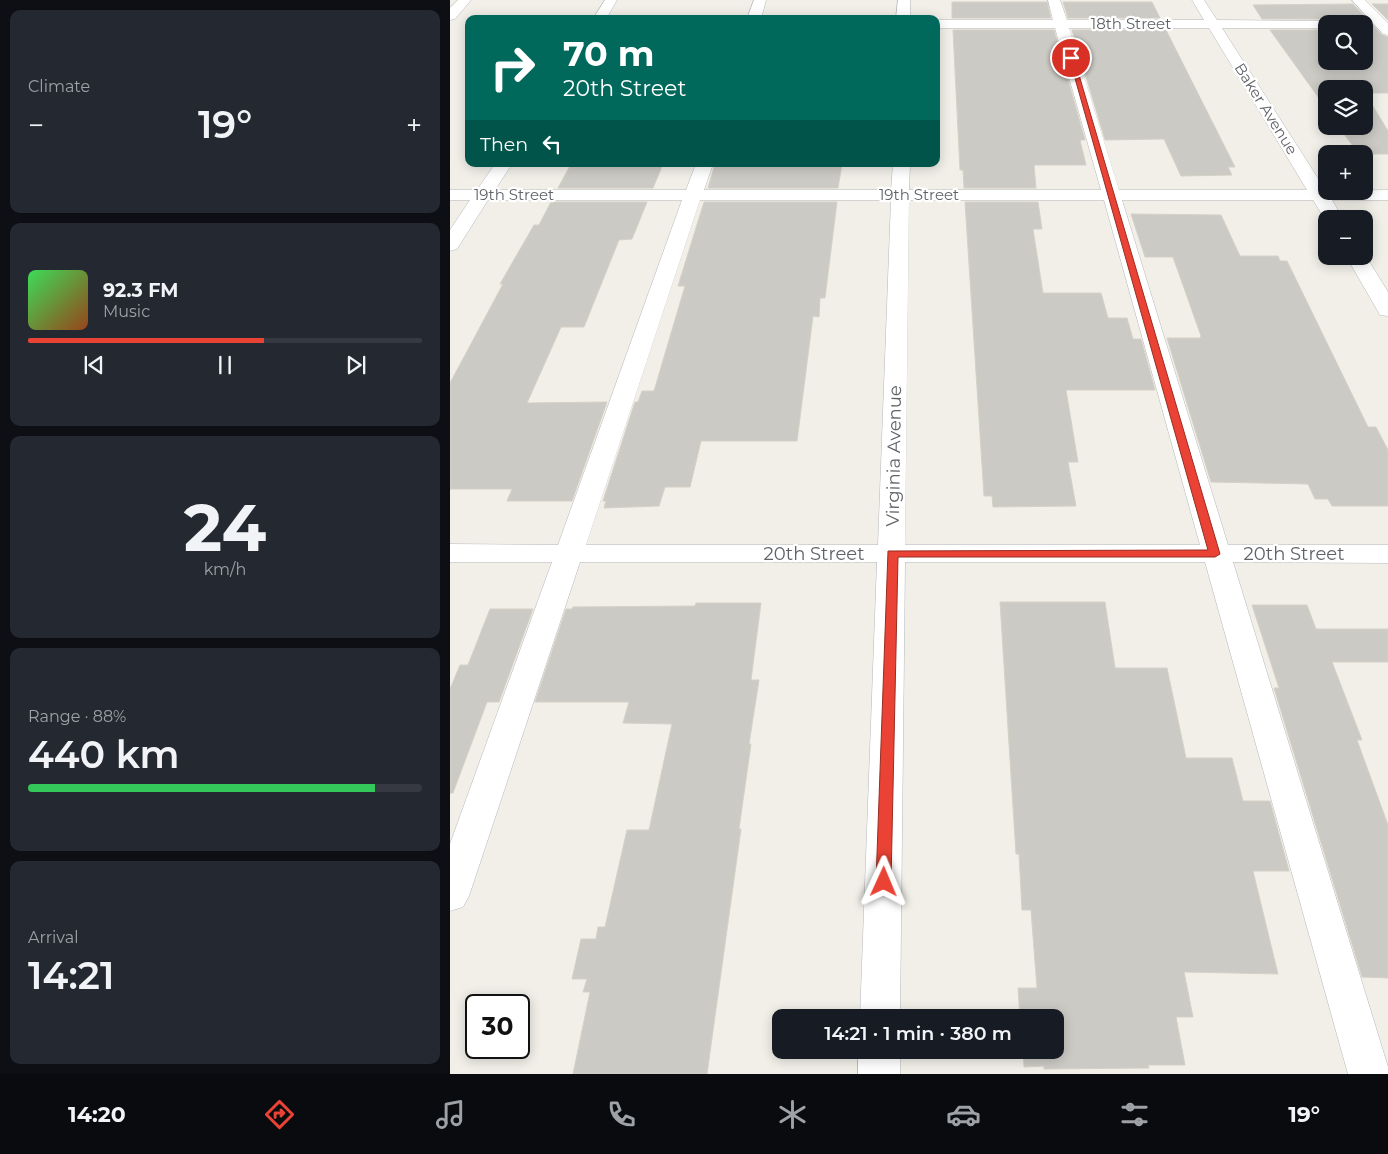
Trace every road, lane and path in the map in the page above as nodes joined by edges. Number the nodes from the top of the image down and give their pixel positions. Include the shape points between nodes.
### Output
1 (465, 0) edge
2 (611, 0) edge
3 (760, 0) edge
4 (904, 0) edge
5 (1198, 0) edge
6 (1358, 0) edge
7 (1057, 12) edge
8 (602, 15) edge
9 (755, 15) edge
10 (903, 15) edge
11 (453, 21) edge
12 (940, 24) edge
13 (1212, 24) junction
14 (1318, 24) edge
15 (1373, 25) edge
16 (1386, 26) edge
17 (501, 167) edge
18 (703, 167) edge
19 (901, 167) edge
20 (1318, 192) edge
21 (450, 195) edge
22 (483, 195) junction
23 (693, 195) junction
24 (901, 195) junction
25 (1109, 195) junction
26 (1318, 195) edge
27 (1373, 195) edge
28 (1388, 195) edge
29 (450, 245) edge
30 (1363, 265) edge
31 (1381, 287) edge
32 (1388, 310) edge
33 (450, 553) edge
34 (567, 554) junction
35 (892, 554) junction
36 (1215, 554) junction
37 (1388, 554) edge
38 (450, 896) edge
39 (880, 1009) edge
40 (879, 1059) edge
41 (878, 1074) edge
42 (1369, 1074) edge

1 - 11 street
2 - 8 street
3 - 9 street
4 - 10 street
5 - 13 street, Baker Avenue
6 - 16 street
7 - 12 street, 18th Street
7 - 13 street, 18th Street
7 - 25 street
13 - 14 street, 18th Street
13 - 20 street, Baker Avenue
15 - 16 street
17 - 22 street
18 - 23 street
19 - 24 street, Virginia Avenue
21 - 22 street, 19th Street
22 - 23 street, 19th Street
22 - 29 street
23 - 24 street, 19th Street
23 - 34 street
24 - 25 street, 19th Street
24 - 35 street, Virginia Avenue
25 - 26 street, 19th Street
25 - 36 street
27 - 28 street, 19th Street
30 - 31 street
31 - 32 street
33 - 34 street, 20th Street
34 - 35 street, 20th Street
34 - 38 street
35 - 36 street, 20th Street
35 - 39 street, Virginia Avenue
36 - 37 street, 20th Street
36 - 42 street
40 - 41 street

